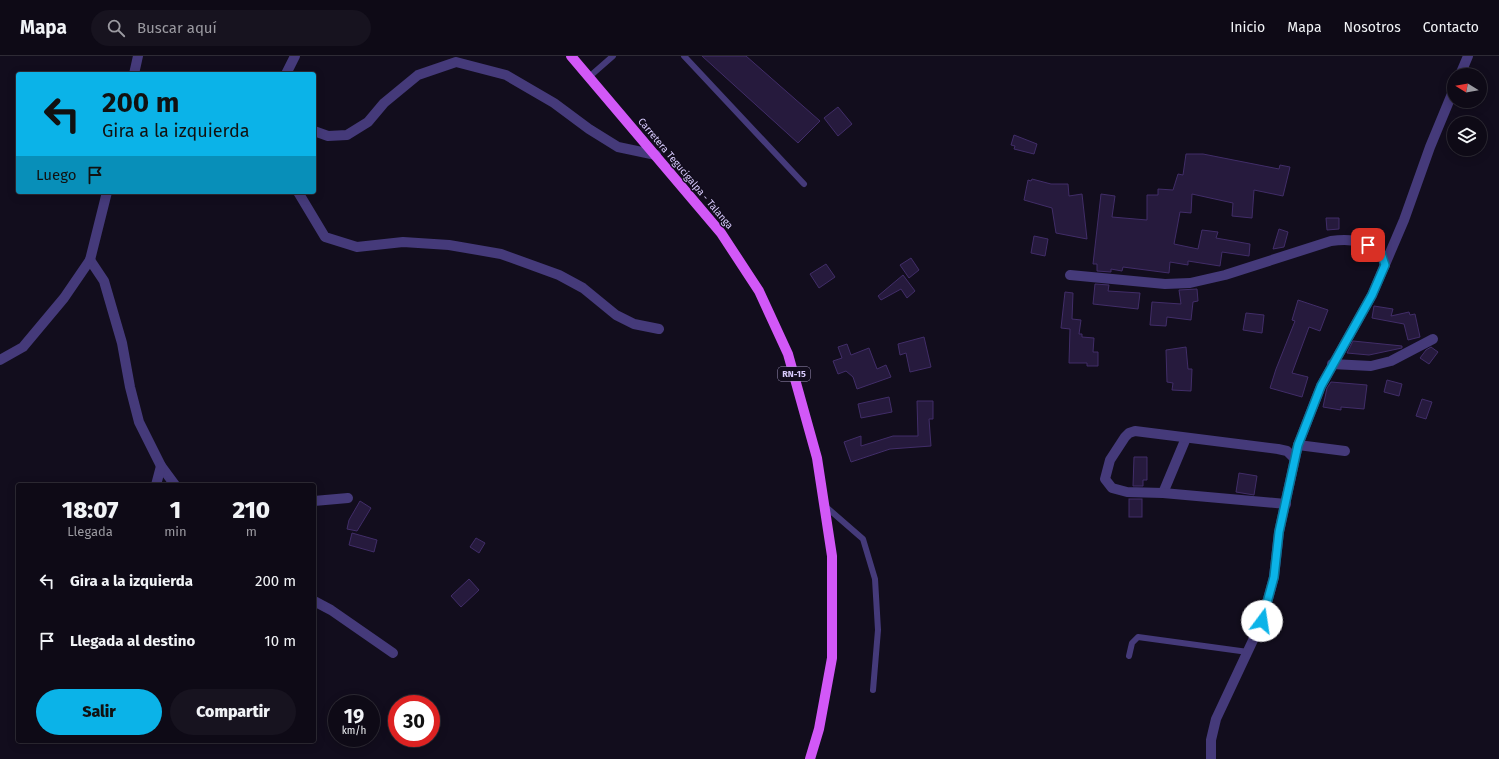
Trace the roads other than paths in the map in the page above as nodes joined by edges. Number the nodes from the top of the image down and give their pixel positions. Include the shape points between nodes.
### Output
1 (138, 56) edge
2 (295, 56) edge
3 (571, 56) edge
4 (613, 56) edge
5 (684, 56) edge
6 (1468, 56) edge
7 (1463, 68) edge
8 (134, 72) edge
9 (287, 72) edge
10 (589, 77) junction
11 (1447, 107) edge
12 (316, 132) edge
13 (656, 154) junction
14 (804, 184) dead end
15 (106, 194) edge
16 (299, 194) edge
17 (90, 260) junction
18 (1385, 265) junction
19 (1070, 275) dead end
20 (660, 329) dead end
21 (1433, 339) dead end
22 (0, 360) edge
23 (1332, 364) junction
24 (1186, 438) junction
25 (1298, 445) junction
26 (1345, 451) dead end
27 (1294, 458) junction
28 (161, 466) junction
29 (157, 483) edge
30 (174, 483) edge
31 (1163, 493) junction
32 (348, 498) dead end
33 (316, 501) edge
34 (1286, 504) junction
35 (824, 506) junction
36 (316, 602) edge
37 (1248, 652) junction
38 (393, 653) dead end
39 (1129, 656) dead end
40 (873, 690) dead end
41 (810, 759) edge
42 (1211, 759) edge

1 - 8 street
2 - 9 street
3 - 10 main road, Carretera Tegucigalpa - Talanga / RN-15
4 - 10 lane
5 - 14 lane
6 - 7 street
10 - 13 main road, Carretera Tegucigalpa - Talanga / RN-15
11 - 18 street
12 - 13 street via 328,136 347,136 368,122 384,103 418,75 456,62 506,75 554,103 618,146
13 - 35 main road, Carretera Tegucigalpa - Talanga / RN-15 via 721,233 759,291 788,354 817,458
15 - 17 street
16 - 20 street via 325,237 356,247 404,242 449,245 501,254 559,275 583,288 616,315 634,324
17 - 22 street via 64,298 23,347
17 - 28 street via 104,281 122,344 139,422
18 - 19 street via 1381,253 1368,245 1348,239 1331,241 1225,275 1190,283 1165,284
18 - 23 street via 1372,295
21 - 23 street via 1391,361 1371,366
23 - 25 street
24 - 27 street via 1278,449 1287,451
24 - 31 street
24 - 31 street via 1135,431 1129,433 1120,443 1110,460 1105,479 1112,488 1127,492
25 - 26 street
25 - 27 street
27 - 34 street
28 - 29 street
28 - 30 street
31 - 34 street
32 - 33 street
34 - 37 street via 1279,532 1274,577 1262,621
35 - 40 lane via 863,539 875,579 878,630
35 - 41 main road, Carretera Tegucigalpa - Talanga / RN-15 via 832,556 832,658 820,729
36 - 38 street
37 - 39 lane via 1138,637 1132,643
37 - 42 street via 1216,719 1211,740

